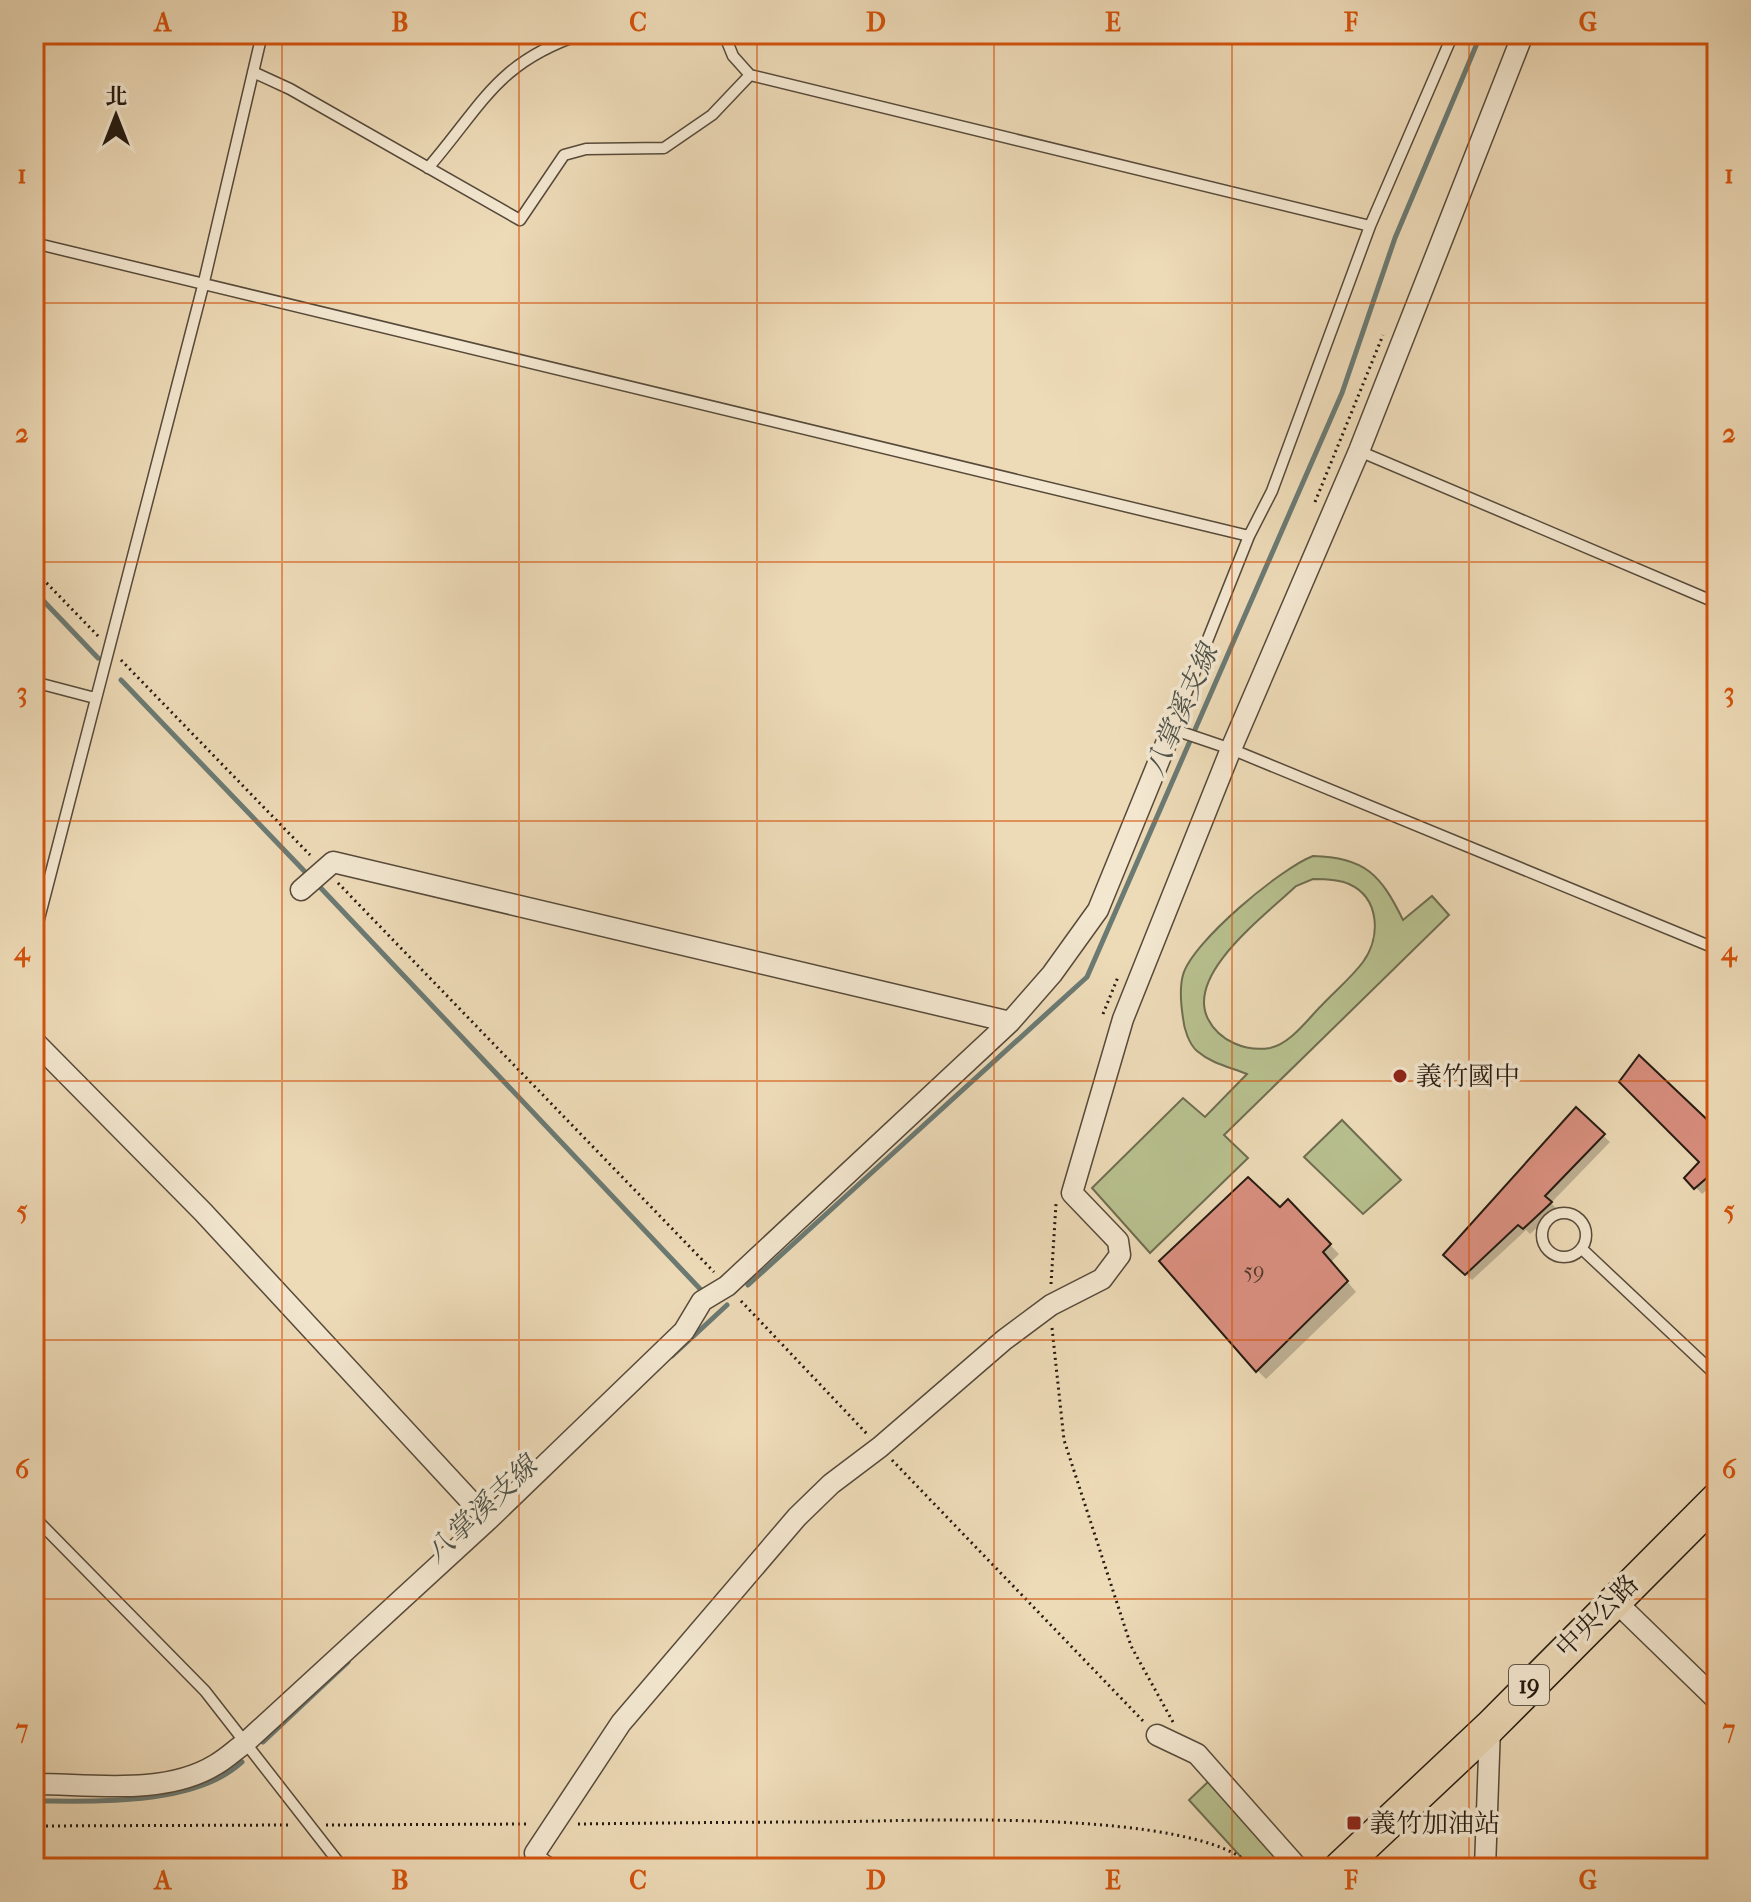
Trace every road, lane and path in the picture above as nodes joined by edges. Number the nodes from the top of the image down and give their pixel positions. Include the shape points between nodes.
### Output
1 (262, 34) edge
2 (582, 34) edge
3 (724, 34) edge
4 (1453, 34) edge
5 (1523, 34) edge
6 (253, 72) junction
7 (750, 75) junction
8 (428, 168) junction
9 (1370, 226) junction
10 (34, 243) edge
11 (203, 286) junction
12 (1385, 329) dead end
13 (1359, 451) junction
14 (1313, 505) dead end
15 (1249, 536) junction
16 (34, 570) edge
17 (1717, 603) edge
18 (109, 648) junction
19 (34, 682) edge
20 (95, 698) junction
21 (1177, 730) junction
22 (1231, 749) junction
23 (312, 879) junction
24 (34, 938) edge
25 (1717, 949) edge
26 (1010, 1022) junction
27 (34, 1041) edge
28 (1582, 1249) junction
29 (724, 1289) junction
30 (1717, 1376) edge
31 (880, 1447) junction
32 (1717, 1499) edge
33 (34, 1517) edge
34 (488, 1520) junction
35 (1613, 1599) junction
36 (1717, 1700) edge
37 (1490, 1727) junction
38 (1157, 1735) joint
39 (245, 1743) junction
40 (34, 1784) edge
41 (554, 1824) junction
42 (310, 1825) junction
43 (34, 1826) edge
44 (529, 1860) edge
45 (343, 1868) edge
46 (557, 1868) edge
47 (1254, 1868) edge
48 (1298, 1868) edge
49 (1340, 1868) edge
50 (1485, 1868) edge

1 - 6 lane
2 - 8 lane via 520,60 498,79
3 - 7 lane via 733,56
4 - 9 lane
5 - 13 street
6 - 8 lane
6 - 11 lane
7 - 8 lane via 712,115 664,148 586,149 564,155 520,220
7 - 9 lane
9 - 15 lane via 1272,491
10 - 11 lane
11 - 15 lane
11 - 18 lane
12 - 14 path
13 - 17 lane
13 - 22 street
15 - 21 lane
16 - 18 path
18 - 20 lane
18 - 23 path
19 - 20 lane
20 - 24 lane
21 - 22 lane
21 - 26 street via 1098,910
22 - 25 lane
22 - 31 street via 1123,1019 1072,1193 1118,1241 1120,1255 1102,1279 1039,1312
23 - 26 street via 333,862
23 - 29 path via 401,945
26 - 29 street
27 - 34 street via 203,1212
28 - 28 lane via 1569,1257 1555,1256 1541,1239 1544,1224 1555,1214 1576,1216 1586,1235
28 - 30 lane
29 - 31 path
29 - 34 street via 702,1301 684,1331
31 - 38 path
31 - 41 street via 797,1517 621,1723
32 - 35 main road, 中央公路 / 19
33 - 39 lane via 205,1691
34 - 39 street
35 - 36 street
35 - 37 main road, 中央公路 / 19
37 - 49 main road, 中央公路 / 19
37 - 50 street
38 - 48 street via 1197,1754
39 - 40 street via 214,1766 187,1777 155,1783
39 - 42 lane
41 - 42 path
41 - 44 street
41 - 47 path via 1103,1824 1219,1845
42 - 43 path
42 - 45 lane
44 - 46 lane

